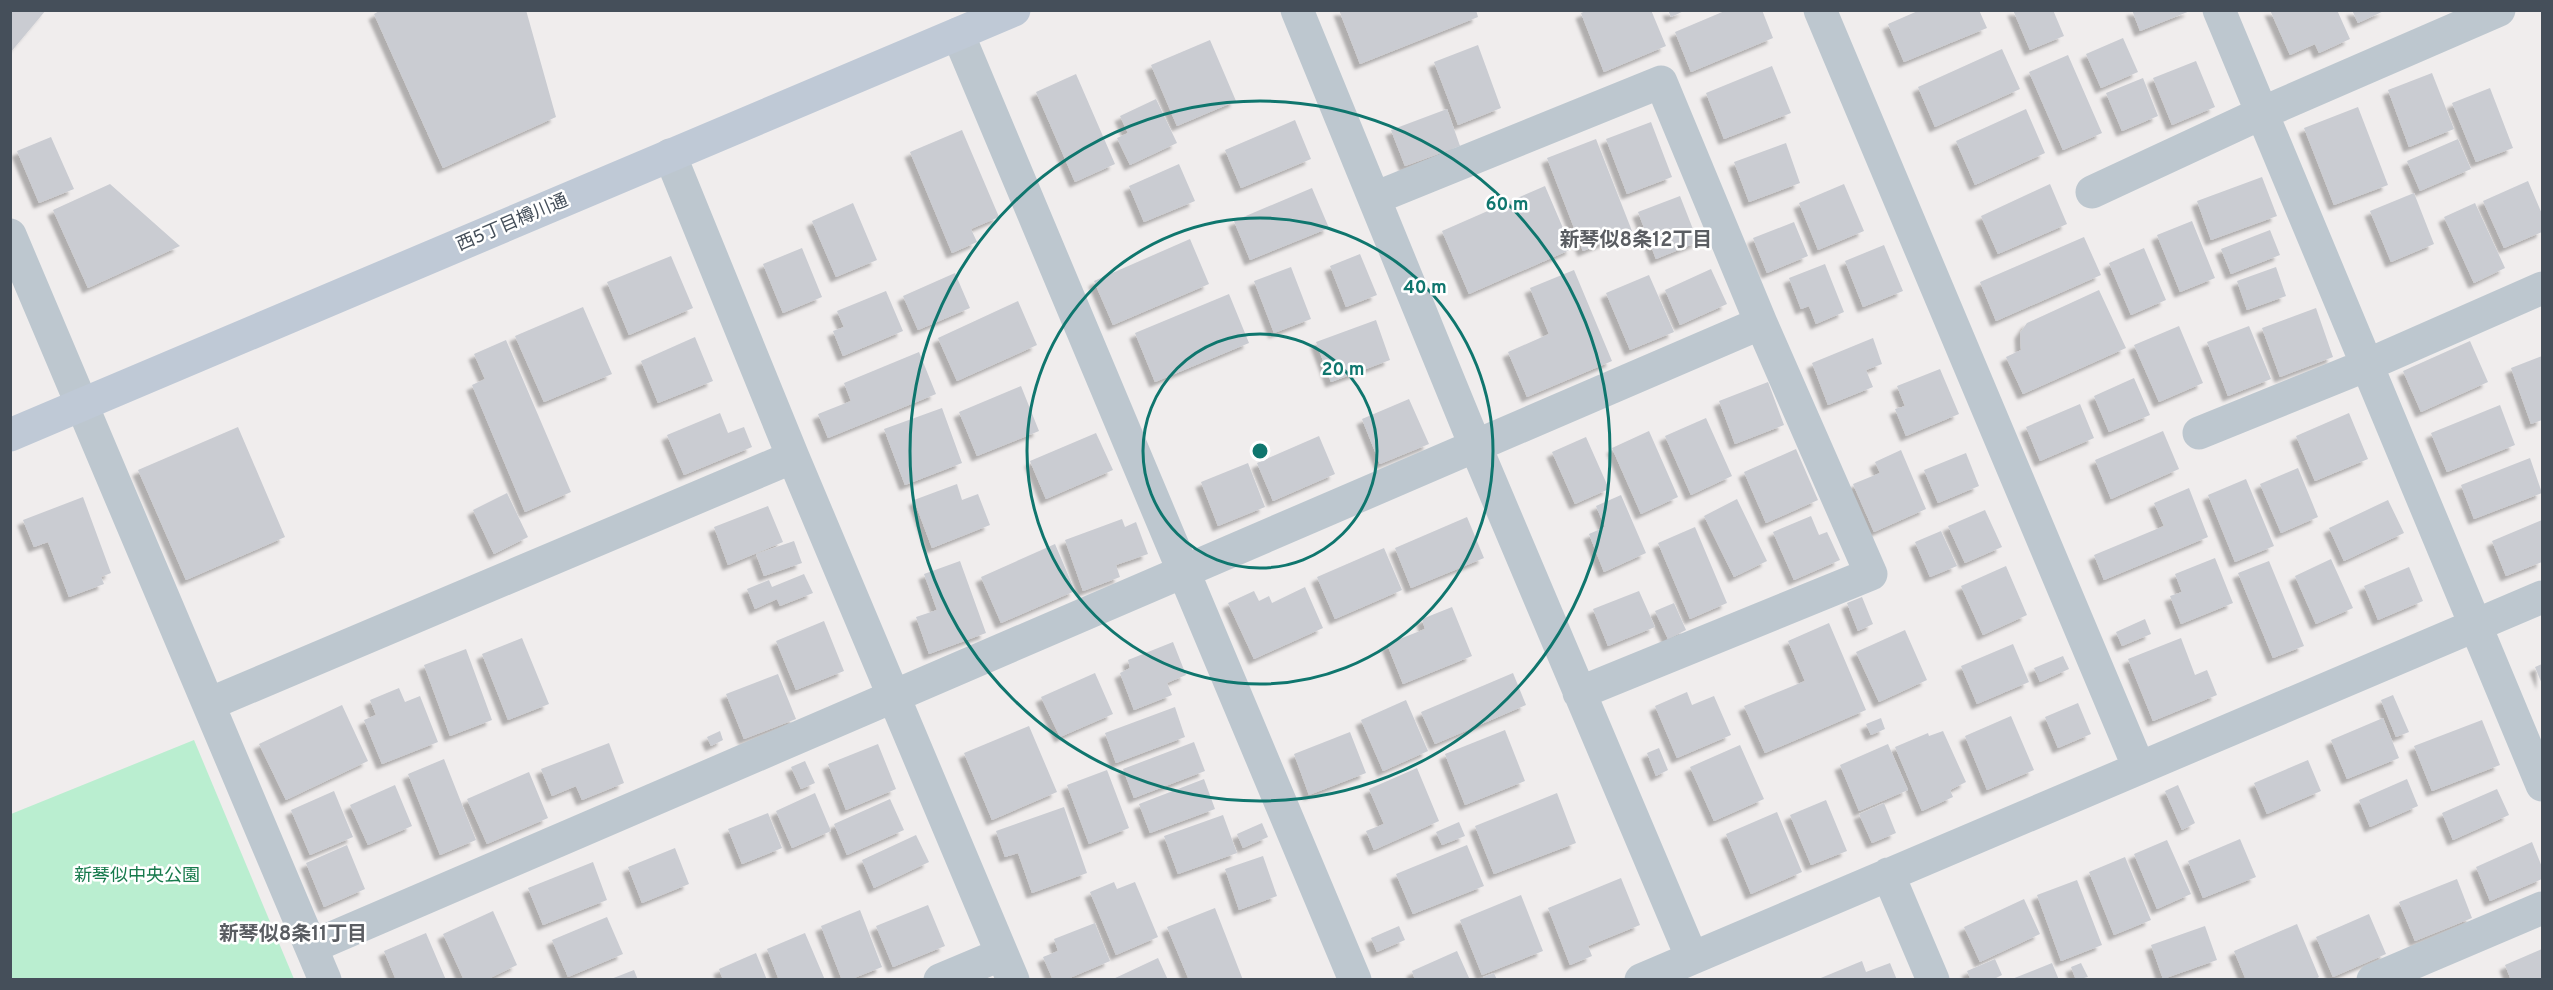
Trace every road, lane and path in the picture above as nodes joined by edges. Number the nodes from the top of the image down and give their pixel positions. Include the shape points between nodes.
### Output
1 (1014, 10) edge
2 (1297, 10) edge
3 (1820, 10) edge
4 (2219, 10) edge
5 (2499, 10) edge
6 (958, 34) junction
7 (2262, 113) junction
8 (670, 156) junction
9 (2092, 192) dead end
10 (1375, 198) junction
11 (10, 235) edge
12 (2542, 288) edge
13 (1761, 323) junction
14 (2367, 365) junction
15 (82, 405) junction
16 (2199, 433) dead end
17 (10, 435) edge
18 (1475, 445) junction
19 (793, 457) junction
20 (1184, 571) junction
21 (2542, 597) edge
22 (2476, 625) junction
23 (1579, 693) junction
24 (894, 696) junction
25 (209, 704) junction
26 (2139, 768) junction
27 (2542, 785) edge
28 (1888, 874) junction
29 (2542, 908) edge
30 (311, 947) junction
31 (1692, 958) junction
32 (1008, 967) edge
33 (325, 980) edge
34 (940, 980) edge
35 (1356, 980) edge
36 (1641, 980) edge
37 (1933, 980) edge
38 (2373, 980) edge

1 - 6 main road, 西5丁目樽川通
2 - 10 street
3 - 26 street
4 - 7 street
5 - 7 street
6 - 8 main road, 西5丁目樽川通
6 - 20 street
7 - 9 street
7 - 14 street
8 - 15 main road, 西5丁目樽川通
8 - 19 street
10 - 13 street via 1661,82
10 - 18 street
11 - 15 street
12 - 14 street
13 - 18 street
13 - 23 street via 1871,574
14 - 16 street
14 - 22 street
15 - 17 main road, 西5丁目樽川通
15 - 25 street
18 - 20 street
18 - 23 street
19 - 24 street
19 - 25 street
20 - 24 street
20 - 35 street
21 - 22 street
22 - 26 street
22 - 27 street
23 - 31 street
24 - 30 street
24 - 32 street
25 - 30 street
26 - 28 street
28 - 31 street
28 - 37 street
29 - 38 street
30 - 33 street
31 - 36 street
32 - 34 street

